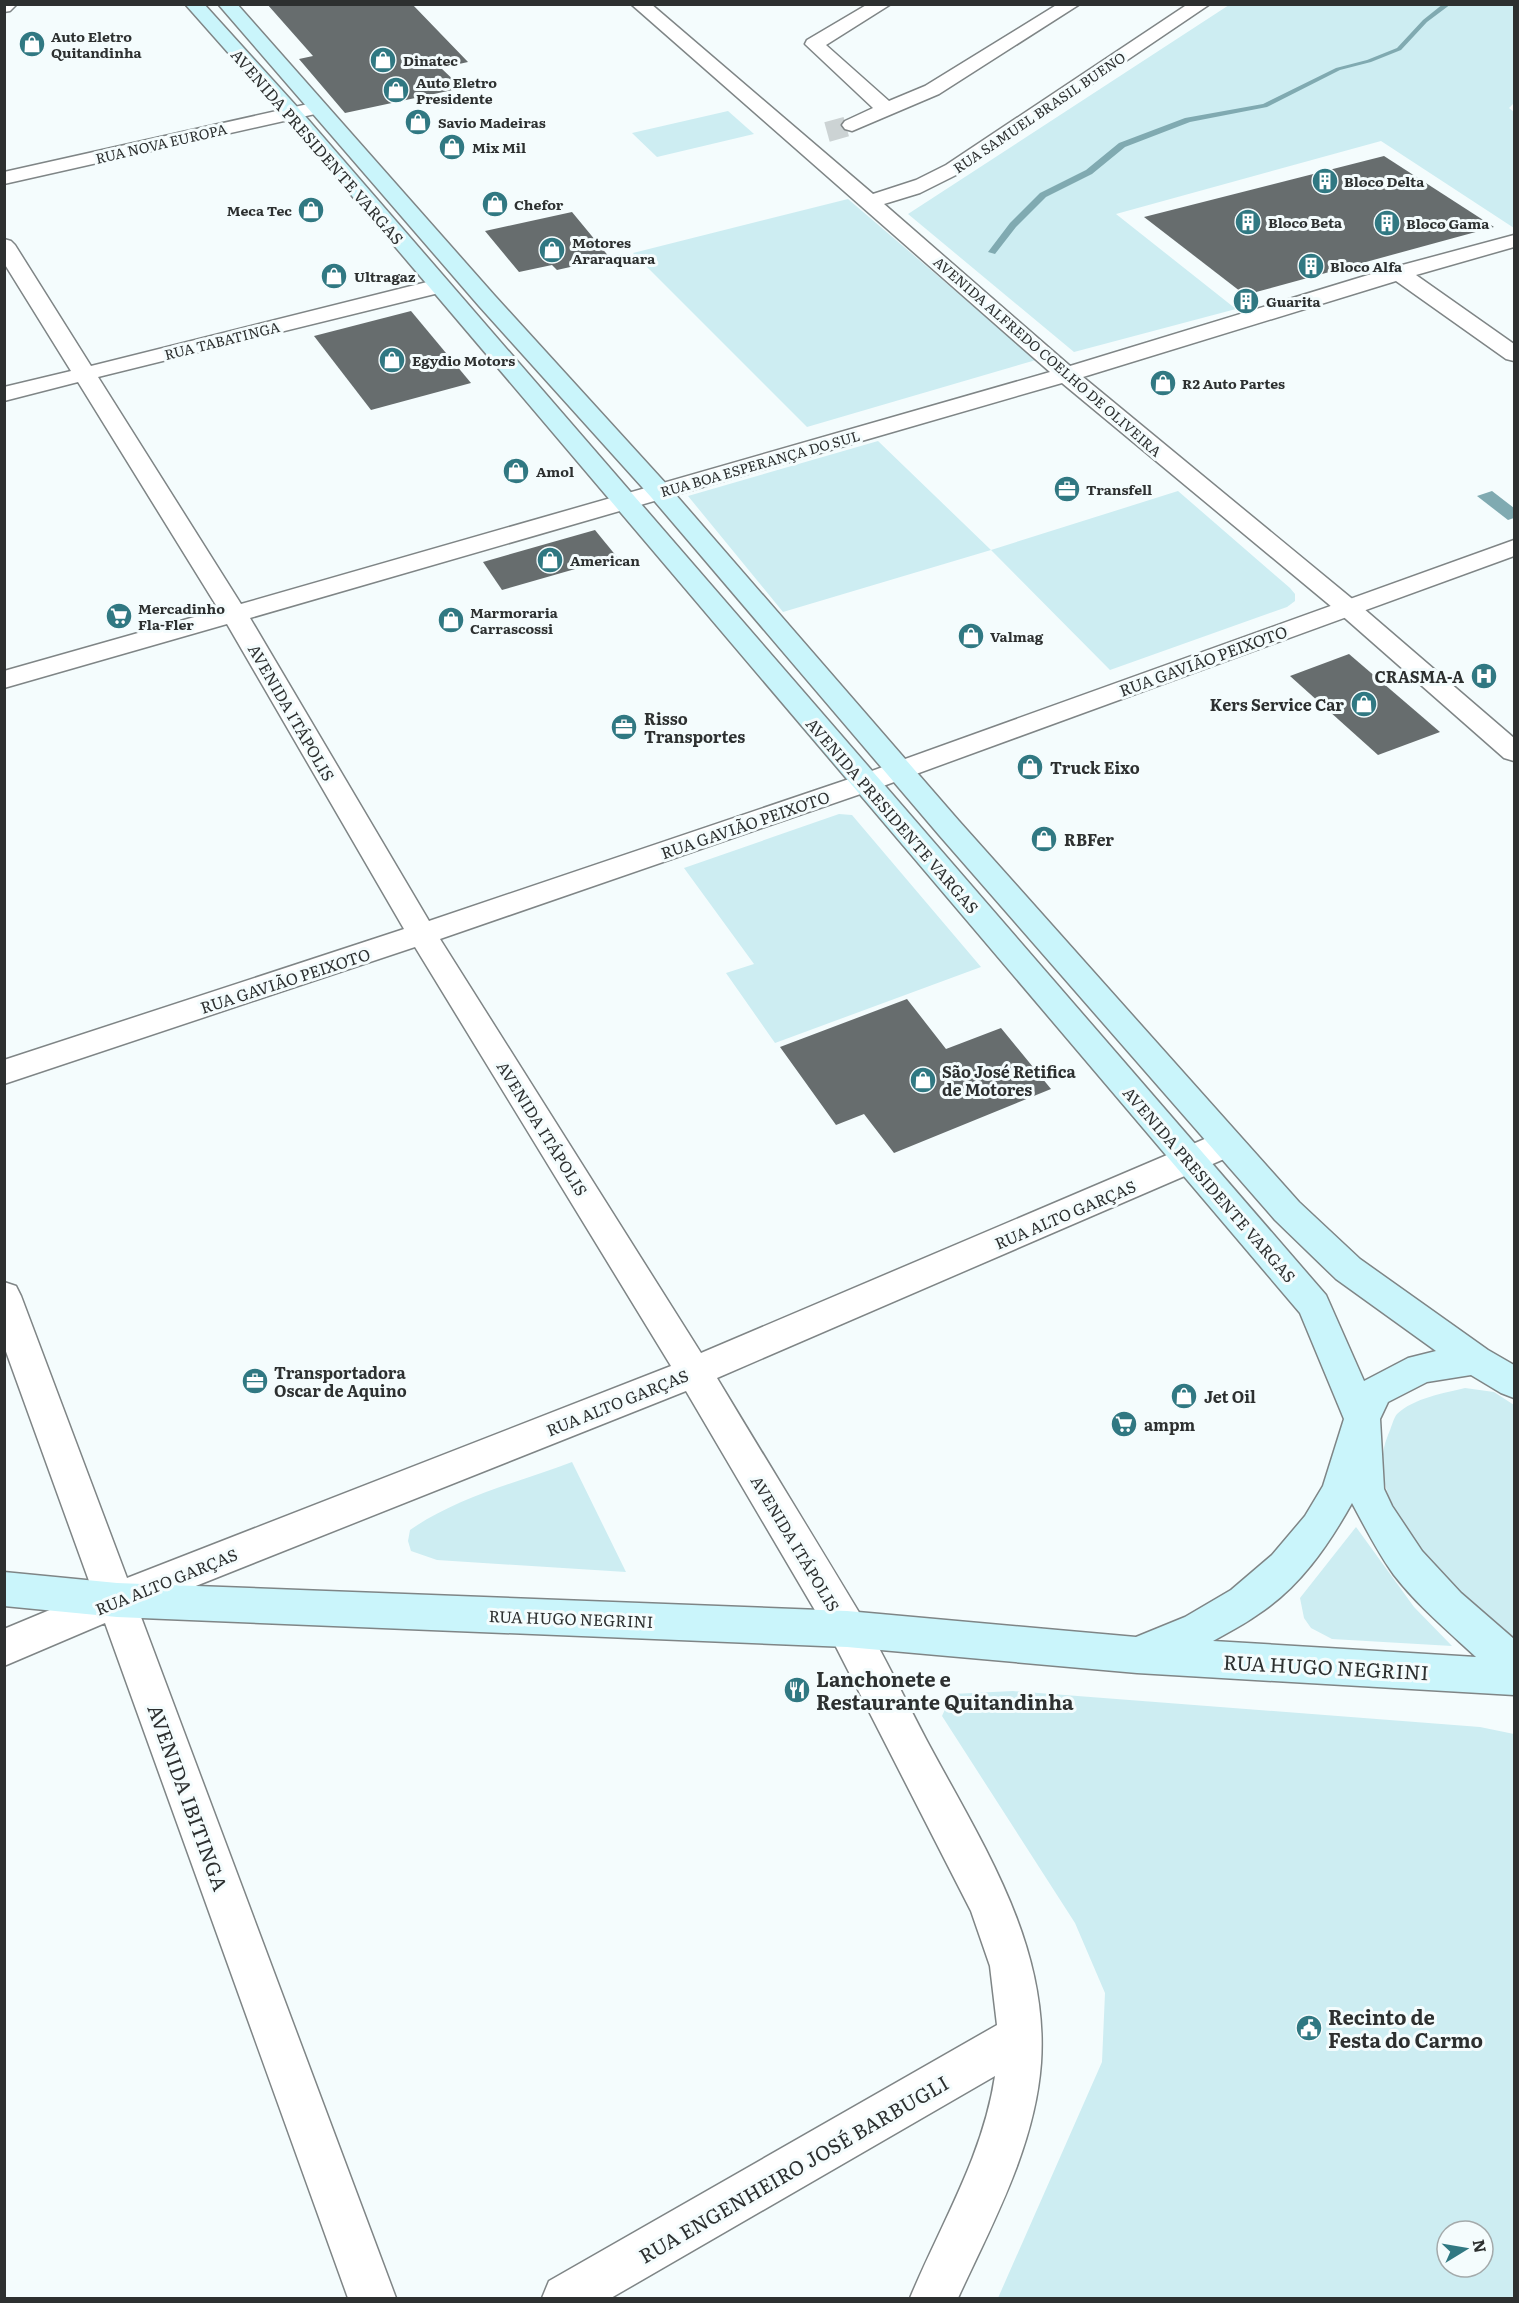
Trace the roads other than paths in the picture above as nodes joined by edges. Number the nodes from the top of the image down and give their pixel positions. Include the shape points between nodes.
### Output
1 (194, 4) edge
2 (227, 4) edge
3 (882, 4) edge
4 (1071, 4) edge
5 (1201, 4) edge
6 (646, 6) edge
7 (305, 110) junction
8 (886, 110) junction
9 (852, 125) tunnel mouth
10 (817, 135) tunnel mouth
11 (797, 140) junction
12 (4, 178) edge
13 (869, 201) junction
14 (1515, 241) edge
15 (4, 245) edge
16 (1399, 273) junction
17 (439, 286) junction
18 (1515, 354) edge
19 (86, 374) junction
20 (1066, 375) junction
21 (4, 394) edge
22 (660, 492) junction
23 (625, 503) junction
24 (1515, 548) edge
25 (1347, 607) junction
26 (235, 615) junction
27 (4, 680) edge
28 (1515, 752) edge
29 (901, 771) junction
30 (865, 783) junction
31 (422, 934) junction
32 (4, 1072) edge
33 (1226, 1144) junction
34 (1190, 1161) junction
35 (4, 1296) edge
36 (1475, 1360) junction
37 (694, 1372) junction
38 (1515, 1383) edge
39 (1362, 1419) junction
40 (4, 1589) edge
41 (117, 1600) junction
42 (848, 1629) junction
43 (4, 1648) edge
44 (1137, 1655) junction
45 (1515, 1660) edge
46 (1515, 1677) edge
47 (1019, 2037) junction
48 (372, 2298) edge
49 (566, 2298) edge
50 (934, 2298) edge

1 - 7 main road, AVENIDA PRESIDENTE VARGAS
2 - 7 main road, AVENIDA PRESIDENTE VARGAS
3 - 8 street via 814,44
4 - 8 street via 932,90
5 - 13 street, RUA SAMUEL BRASIL BUENO via 954,169 922,186
6 - 11 street, AVENIDA ALFREDO COELHO DE OLIVEIRA
7 - 12 street, RUA NOVA EUROPA
7 - 17 main road, AVENIDA PRESIDENTE VARGAS
7 - 22 main road, AVENIDA PRESIDENTE VARGAS
8 - 9 street
10 - 11 street
11 - 13 street, AVENIDA ALFREDO COELHO DE OLIVEIRA
13 - 20 street, AVENIDA ALFREDO COELHO DE OLIVEIRA
14 - 16 street, RUA BOA ESPERANÇA DO SUL
15 - 19 street, AVENIDA ITÁPOLIS
16 - 18 street
16 - 20 street, RUA BOA ESPERANÇA DO SUL
17 - 19 street, RUA TABATINGA
17 - 23 main road, AVENIDA PRESIDENTE VARGAS
19 - 21 street, RUA TABATINGA
19 - 26 street, AVENIDA ITÁPOLIS
20 - 22 street, RUA BOA ESPERANÇA DO SUL
20 - 25 street, AVENIDA ALFREDO COELHO DE OLIVEIRA
22 - 23 street, RUA BOA ESPERANÇA DO SUL
22 - 29 main road, AVENIDA PRESIDENTE VARGAS
23 - 26 street, RUA BOA ESPERANÇA DO SUL
23 - 30 main road, AVENIDA PRESIDENTE VARGAS
24 - 25 street, RUA GAVIÃO PEIXOTO
25 - 28 street, AVENIDA ALFREDO COELHO DE OLIVEIRA
25 - 29 street, RUA GAVIÃO PEIXOTO
26 - 27 street, RUA BOA ESPERANÇA DO SUL
26 - 31 street, AVENIDA ITÁPOLIS
29 - 30 street, RUA GAVIÃO PEIXOTO
29 - 33 main road, AVENIDA PRESIDENTE VARGAS
30 - 31 street, RUA GAVIÃO PEIXOTO
30 - 34 main road, AVENIDA PRESIDENTE VARGAS
31 - 32 street, RUA GAVIÃO PEIXOTO
31 - 37 street, AVENIDA ITÁPOLIS
33 - 34 street, RUA ALTO GARÇAS
33 - 36 main road, AVENIDA PRESIDENTE VARGAS via 1287,1211 1348,1269
34 - 37 street, RUA ALTO GARÇAS
34 - 39 main road, AVENIDA PRESIDENTE VARGAS via 1314,1305
35 - 41 street, AVENIDA IBITINGA
36 - 38 main road, AVENIDA PRESIDENTE VARGAS
36 - 39 main road, RUA HUGO NEGRINI via 1421,1368 1376,1392
37 - 41 street, RUA ALTO GARÇAS
37 - 42 street, AVENIDA ITÁPOLIS
39 - 44 main road, RUA HUGO NEGRINI via 1340,1490 1318,1528 1286,1567 1236,1608 1199,1629
39 - 45 main road, AVENIDA PRESIDENTE VARGAS via 1365,1490 1379,1518 1408,1563 1447,1605 1491,1645
40 - 41 main road, RUA HUGO NEGRINI
41 - 42 main road, RUA HUGO NEGRINI
41 - 43 street, RUA ALTO GARÇAS
41 - 48 street, AVENIDA IBITINGA
42 - 44 main road, RUA HUGO NEGRINI
42 - 47 street, AVENIDA ITÁPOLIS via 988,1899 1005,1942 1014,1980
44 - 46 main road, RUA HUGO NEGRINI
47 - 49 street, RUA ENGENHEIRO JOSÉ BARBUGLI
47 - 50 street, AVENIDA ITÁPOLIS via 1016,2086 1004,2135

